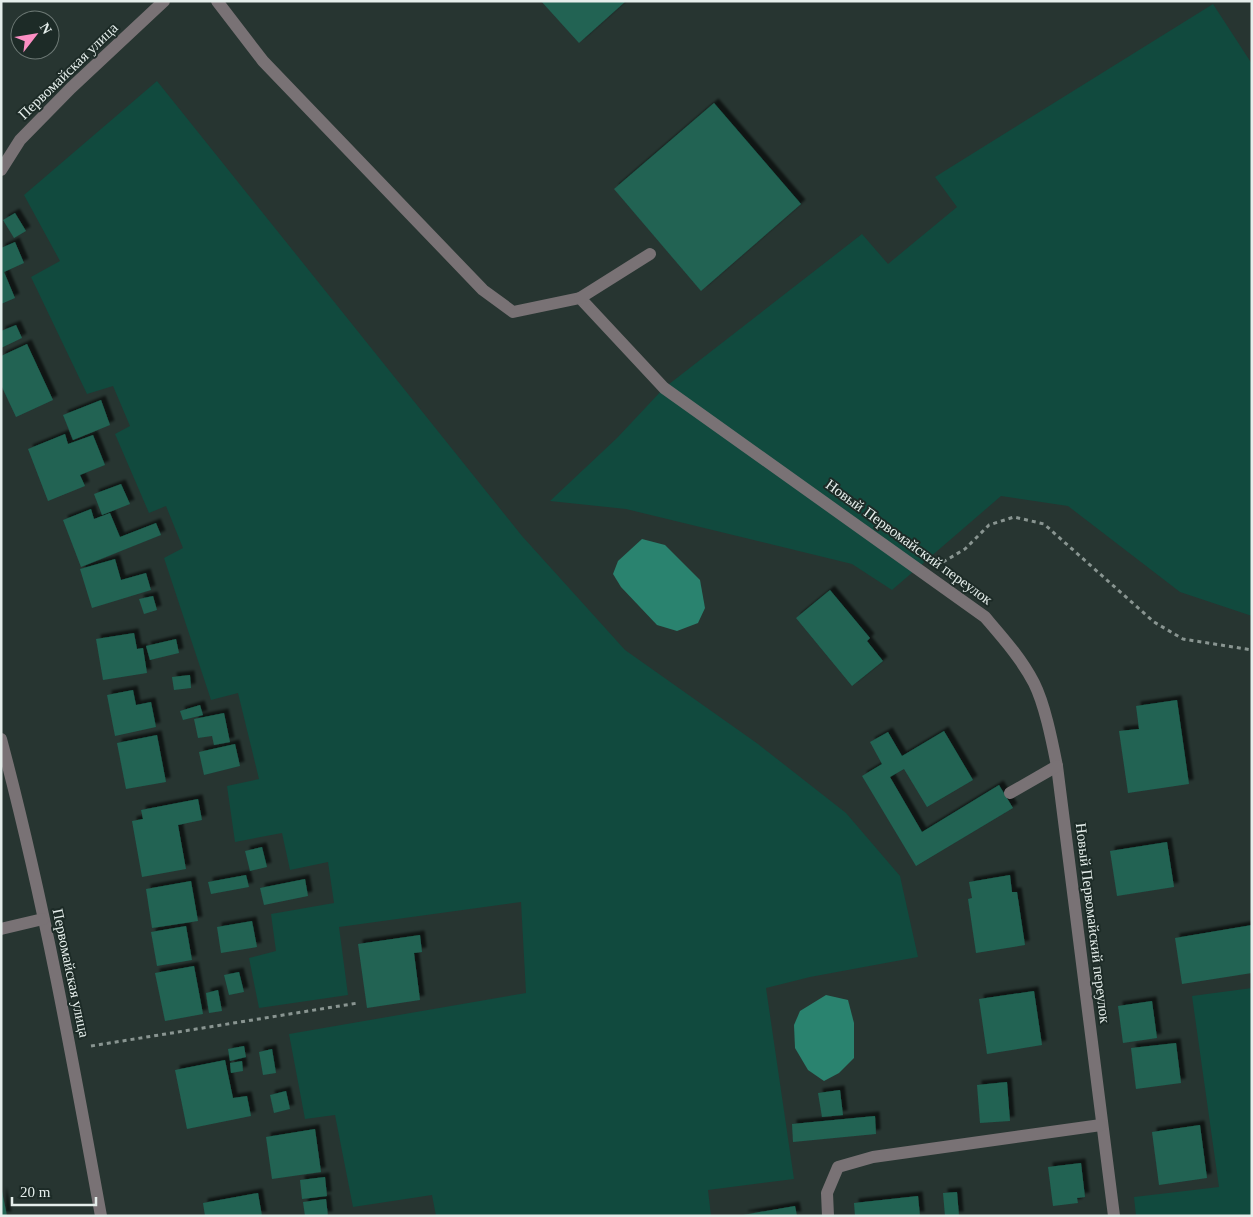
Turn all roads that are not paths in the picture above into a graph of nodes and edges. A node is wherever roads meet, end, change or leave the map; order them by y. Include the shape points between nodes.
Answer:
1 (164, 1) edge
2 (217, 1) edge
3 (1, 170) edge
4 (650, 254) dead end
5 (580, 298) junction
6 (1, 738) edge
7 (1057, 766) junction
8 (1010, 792) dead end
9 (43, 919) junction
10 (1, 928) edge
11 (1101, 1125) junction
12 (101, 1216) edge
13 (828, 1216) edge
14 (1114, 1216) edge

1 - 3 street, Первомайская улица via 20,140
2 - 5 street via 263,61 483,290 513,312
4 - 5 street
5 - 7 street, Новый Первомайский переулок via 664,388 985,617 1015,651 1035,685
6 - 9 street, Первомайская улица
7 - 8 street
7 - 11 street, Новый Первомайский переулок
9 - 10 street
9 - 12 street, Первомайская улица
11 - 13 street via 873,1157 838,1167 827,1193
11 - 14 street, Новый Первомайский переулок

